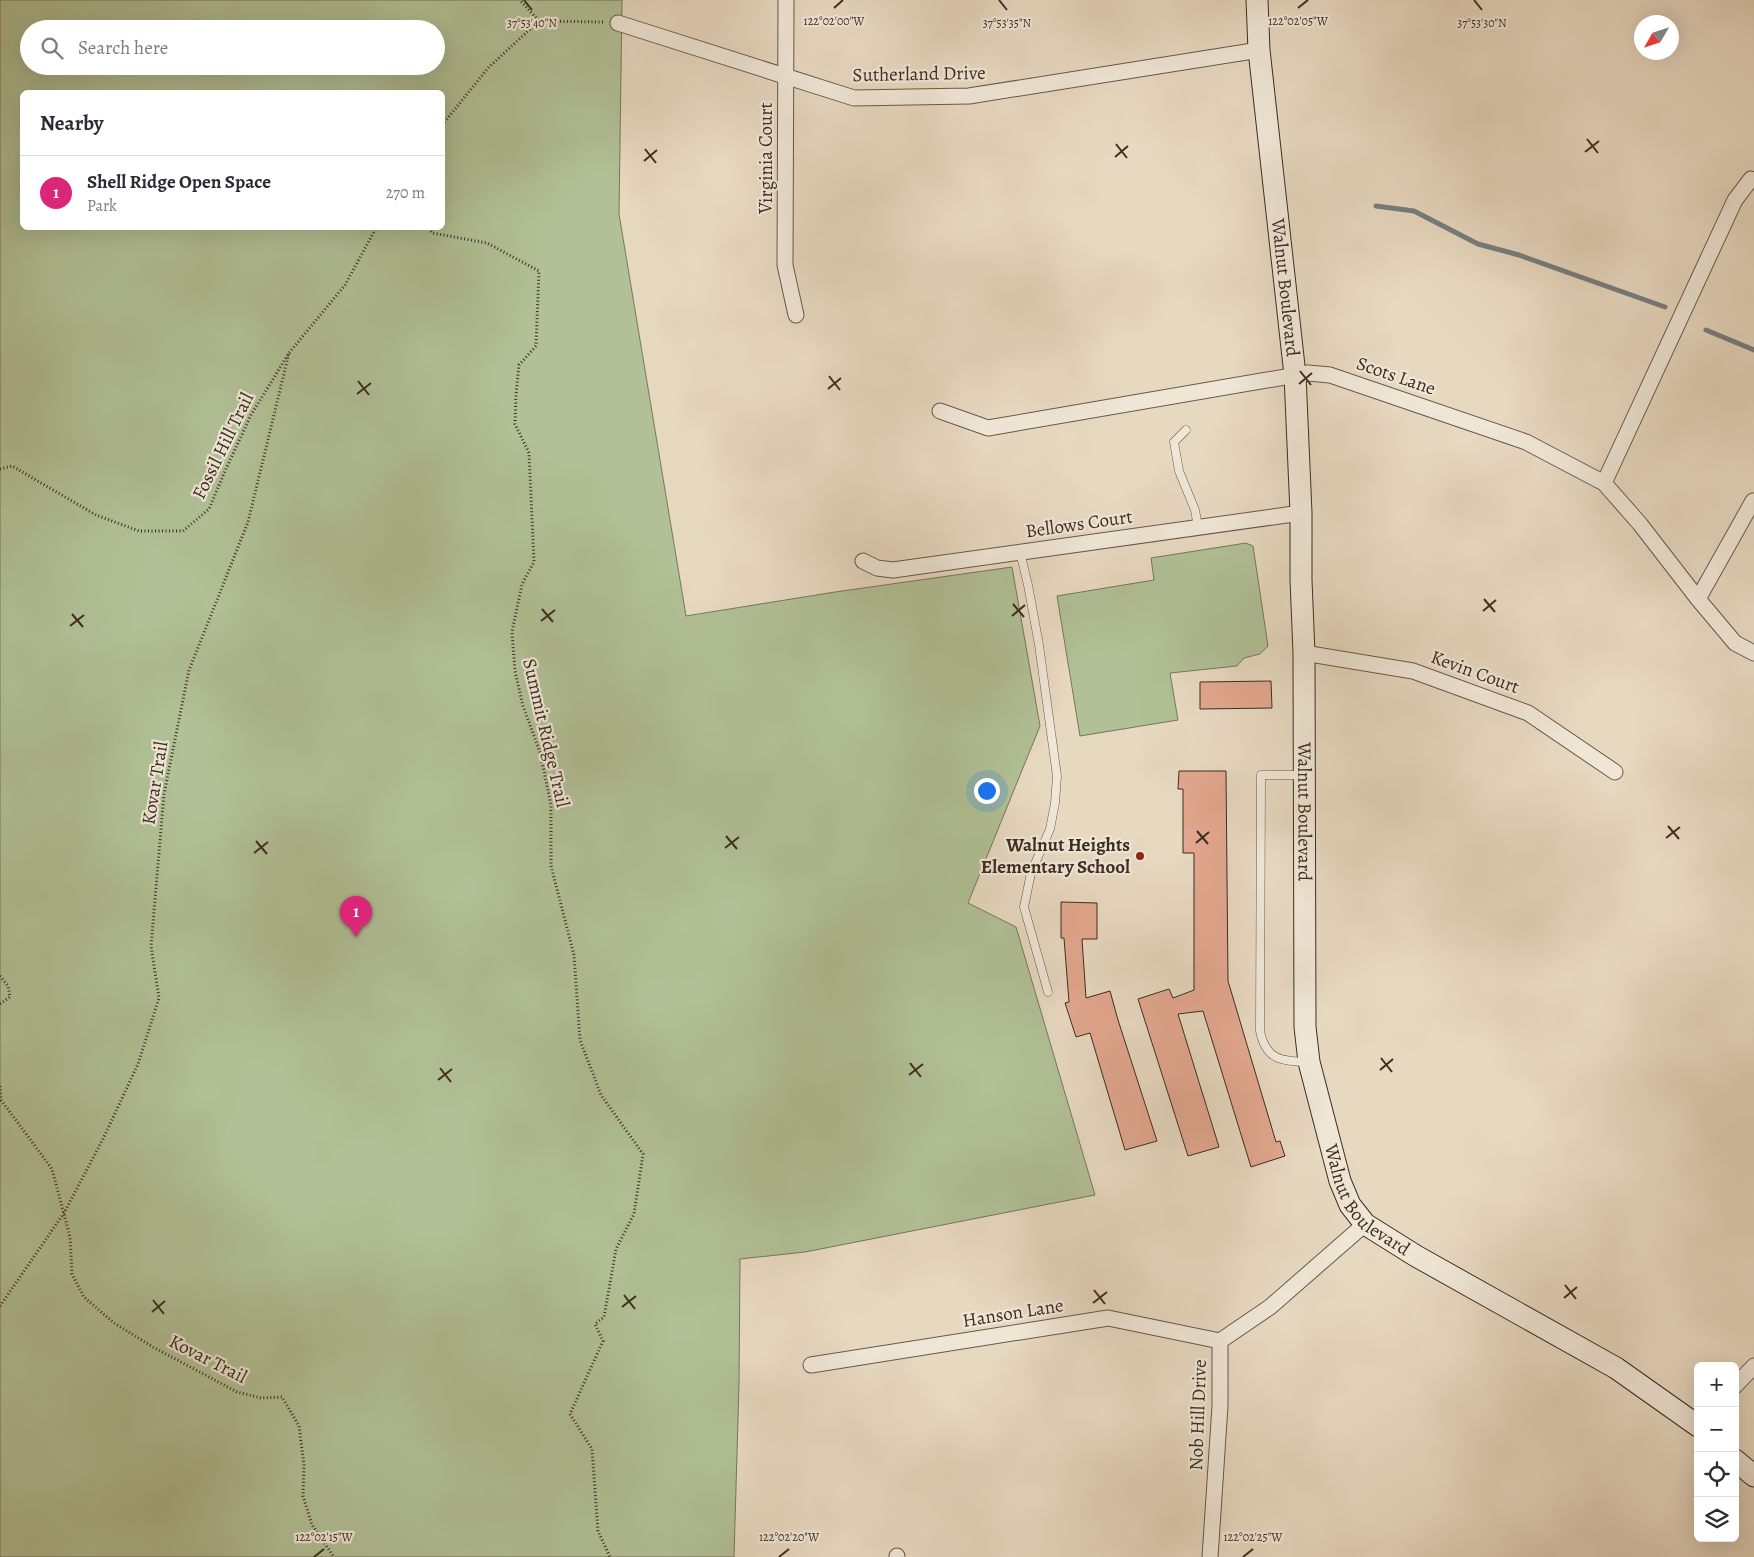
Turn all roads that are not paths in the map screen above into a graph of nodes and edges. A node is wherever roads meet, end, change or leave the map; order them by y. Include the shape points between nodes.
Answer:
1 (786, 0) edge
2 (1257, 0) edge
3 (618, 23) road end
4 (1259, 50) junction
5 (786, 77) junction
6 (1754, 180) edge
7 (796, 315) dead end
8 (1295, 375) junction
9 (940, 411) dead end
10 (1186, 430) dead end
11 (1604, 483) junction
12 (1753, 501) edge
13 (1301, 513) junction
14 (1198, 527) junction
15 (1020, 552) junction
16 (863, 561) dead end
17 (1698, 599) junction
18 (1754, 653) edge
19 (1304, 654) junction
20 (1615, 772) dead end
21 (1304, 775) junction
22 (1048, 992) dead end
23 (1309, 1062) junction
24 (1365, 1224) junction
25 (1220, 1341) junction
26 (811, 1365) dead end
27 (1754, 1366) edge
28 (1739, 1382) edge
29 (1694, 1423) edge
30 (1739, 1463) edge
31 (1754, 1476) edge
32 (1210, 1557) edge

1 - 5 street, Virginia Court
2 - 4 street, Walnut Boulevard
3 - 5 street, Sutherland Drive
4 - 5 street, Sutherland Drive via 969,96 854,98
4 - 8 street, Walnut Boulevard
5 - 7 street, Virginia Court via 785,265
6 - 11 street via 1751,179 1735,200
8 - 9 street, Scots Lane via 988,428
8 - 11 street, Scots Lane via 1330,375 1526,442
8 - 13 street, Walnut Boulevard
10 - 14 lane via 1174,442 1179,471 1195,510
11 - 17 street, Scots Lane
12 - 17 street
13 - 14 street, Bellows Court
13 - 19 street, Walnut Boulevard
14 - 15 street, Bellows Court
15 - 16 street, Bellows Court via 893,570
15 - 22 lane via 1037,637 1057,776 1050,829 1031,872 1024,907
17 - 18 street, Scots Lane via 1735,643
19 - 20 street, Kevin Court via 1413,671 1528,713
19 - 21 street, Walnut Boulevard
21 - 23 street, Walnut Boulevard via 1305,1026
21 - 23 lane via 1261,775 1260,1032 1263,1045 1273,1056 1286,1062
23 - 24 street, Walnut Boulevard via 1340,1181 1350,1205
24 - 25 street, Nob Hill Drive via 1270,1306
24 - 29 street, Walnut Boulevard via 1616,1368
25 - 26 street, Hanson Lane via 1108,1318
25 - 32 street, Nob Hill Drive via 1220,1406
27 - 28 street
30 - 31 street

